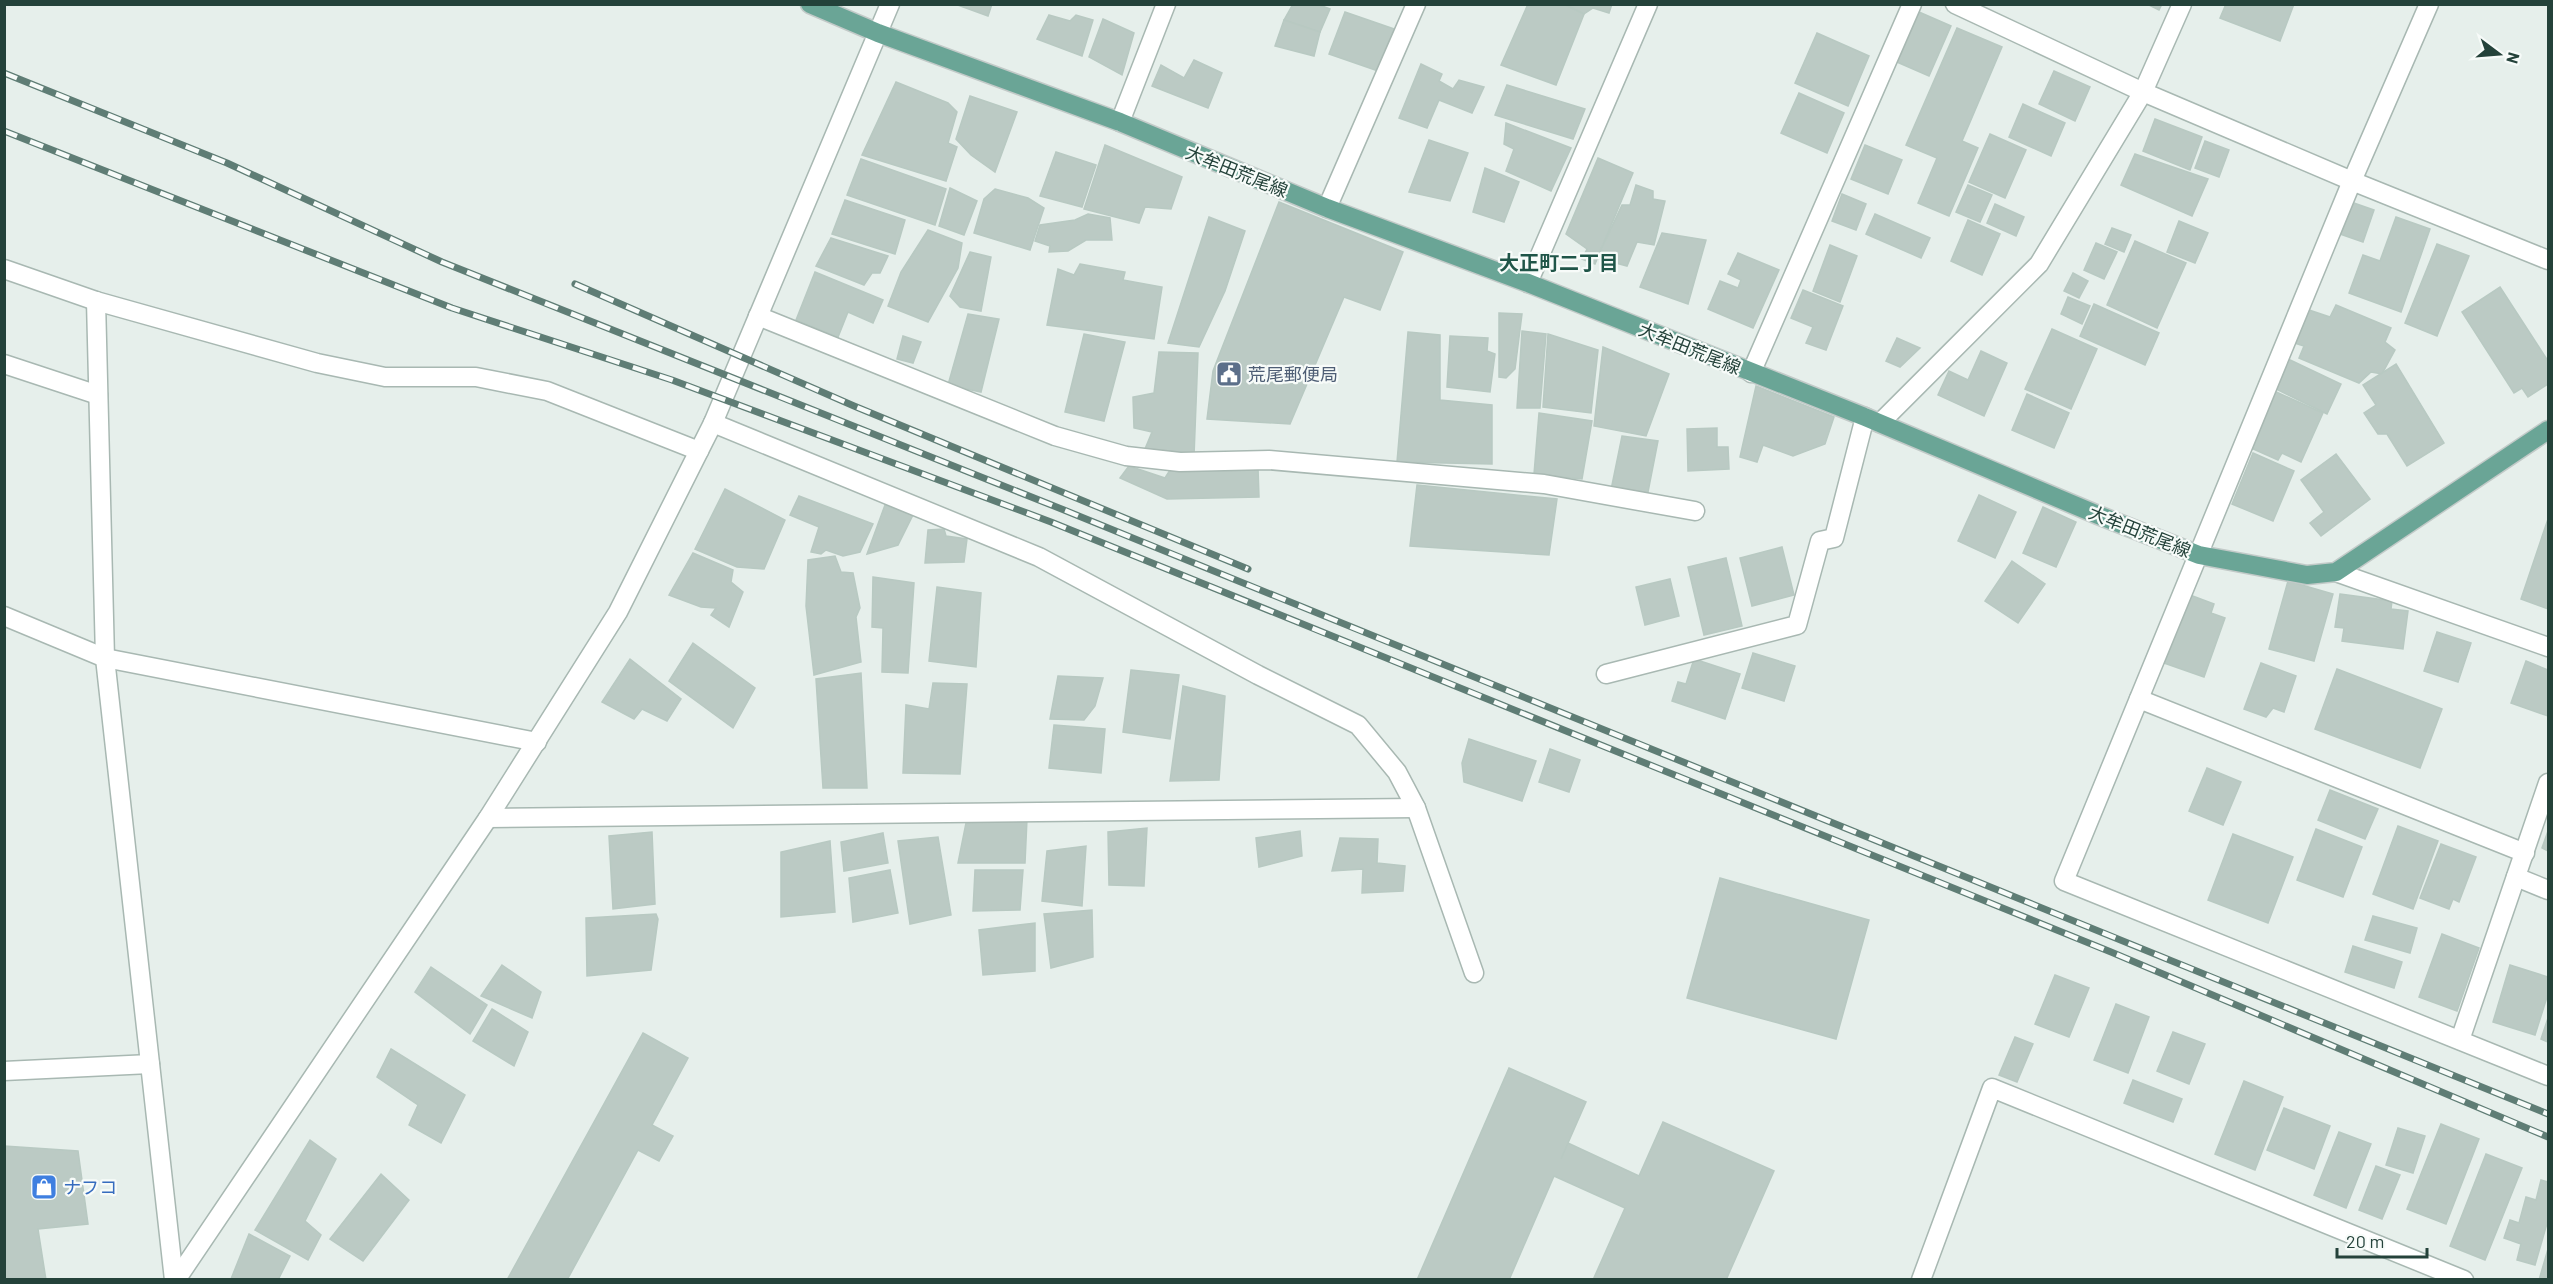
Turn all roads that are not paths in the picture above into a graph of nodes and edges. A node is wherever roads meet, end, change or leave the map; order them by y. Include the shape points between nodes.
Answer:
1 (810, 4) edge
2 (890, 4) edge
3 (1166, 4) edge
4 (1416, 4) edge
5 (1648, 4) edge
6 (1912, 4) edge
7 (1955, 4) edge
8 (2182, 4) edge
9 (2430, 4) edge
10 (878, 33) junction
11 (2143, 92) junction
12 (1120, 122) junction
13 (2352, 181) junction
14 (1327, 208) junction
15 (2548, 260) edge
16 (4, 269) edge
17 (1528, 283) junction
18 (96, 301) junction
19 (758, 316) junction
20 (4, 364) edge
21 (1751, 373) junction
22 (98, 395) junction
23 (1872, 420) junction
24 (713, 423) junction
25 (2548, 430) edge
26 (699, 451) junction
27 (1695, 512) dead end
28 (2199, 555) junction
29 (2336, 572) junction
30 (4, 616) edge
31 (2548, 647) edge
32 (105, 658) junction
33 (1606, 674) dead end
34 (2139, 699) junction
35 (537, 742) junction
36 (2548, 783) edge
37 (1416, 808) junction
38 (488, 818) junction
39 (2525, 853) junction
40 (2516, 877) junction
41 (2548, 890) edge
42 (1474, 973) dead end
43 (2460, 1040) junction
44 (150, 1064) junction
45 (4, 1071) edge
46 (2548, 1076) edge
47 (175, 1280) edge
48 (1921, 1280) edge
49 (2464, 1280) edge

1 - 10 main road, 大牟田荒尾線
2 - 10 street
3 - 12 street
4 - 14 street
5 - 17 street
6 - 21 street
7 - 11 street
8 - 11 street
9 - 13 street
10 - 12 main road, 大牟田荒尾線
10 - 19 street
11 - 13 street
11 - 23 street via 2039,264
12 - 14 main road, 大牟田荒尾線
13 - 15 street
13 - 28 street
14 - 17 main road, 大牟田荒尾線
16 - 18 street
17 - 21 main road, 大牟田荒尾線
18 - 22 street
18 - 26 street via 317,363 386,377 476,377 547,391
19 - 24 street
19 - 27 street via 1055,436 1126,456 1180,462 1269,460 1544,484
20 - 22 street
21 - 23 main road, 大牟田荒尾線
22 - 32 street
23 - 28 main road, 大牟田荒尾線
23 - 33 street via 1834,538 1820,541 1797,625
24 - 26 street
24 - 37 street via 1039,557 1358,725 1397,772
25 - 29 main road, 大牟田荒尾線
26 - 35 street via 618,612
28 - 29 main road, 大牟田荒尾線 via 2307,575
28 - 34 street
29 - 31 street
30 - 32 street
32 - 35 street
32 - 44 street
34 - 39 street
34 - 43 street via 2064,881
35 - 38 street
36 - 39 street
37 - 38 street
37 - 42 street
38 - 47 street
39 - 40 street
40 - 41 street
40 - 43 street
43 - 46 street
44 - 45 street
44 - 47 street
48 - 49 street via 1992,1088

